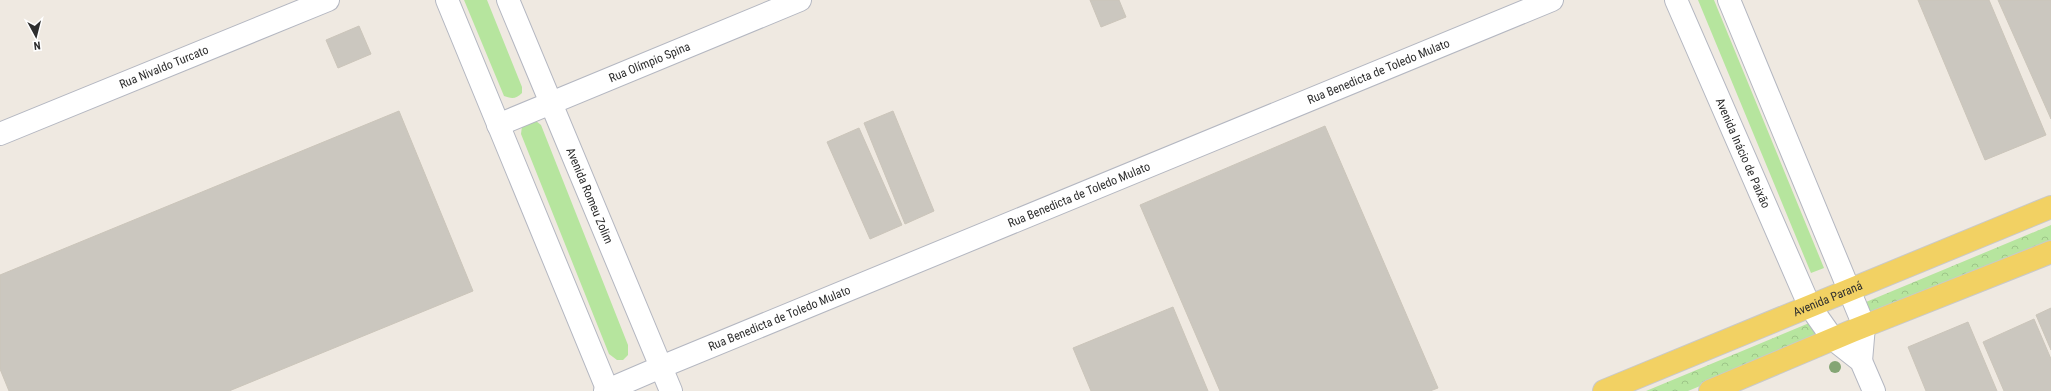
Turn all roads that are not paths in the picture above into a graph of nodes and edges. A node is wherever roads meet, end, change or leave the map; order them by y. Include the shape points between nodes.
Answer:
1 (328, 0) edge
2 (446, 0) edge
3 (508, 0) edge
4 (800, 0) edge
5 (1552, 0) edge
6 (1676, 0) edge
7 (1729, 0) edge
8 (551, 103) junction
9 (498, 124) junction
10 (0, 134) edge
11 (2051, 207) edge
12 (2051, 252) edge
13 (1850, 288) junction
14 (1809, 305) junction
15 (1864, 326) junction
16 (1833, 339) junction
17 (1861, 361) junction
18 (660, 367) junction
19 (607, 391) edge
20 (671, 391) edge
21 (1604, 391) edge
22 (1710, 391) edge
23 (1874, 391) edge

1 - 10 street, Rua Nivaldo Turcato
2 - 9 street
3 - 8 street, Avenida Romeu Zolim
4 - 8 street, Rua Olímpio Spina
5 - 18 street, Rua Benedicta de Toledo Mulato
6 - 14 street, Avenida Inácio de Paixão
7 - 13 street
8 - 9 street, Rua Olímpio Spina
8 - 18 street, Avenida Romeu Zolim
9 - 19 street
11 - 13 main road, Avenida Paraná
12 - 15 main road
13 - 14 main road, Avenida Paraná
13 - 15 street
14 - 16 street, Avenida Inácio de Paixão
14 - 21 main road, Avenida Paraná
15 - 16 main road
15 - 17 street
16 - 17 street, Avenida Inácio de Paixão
16 - 22 main road
17 - 23 street
18 - 19 street, Rua Benedicta de Toledo Mulato
18 - 20 street, Avenida Romeu Zolim

